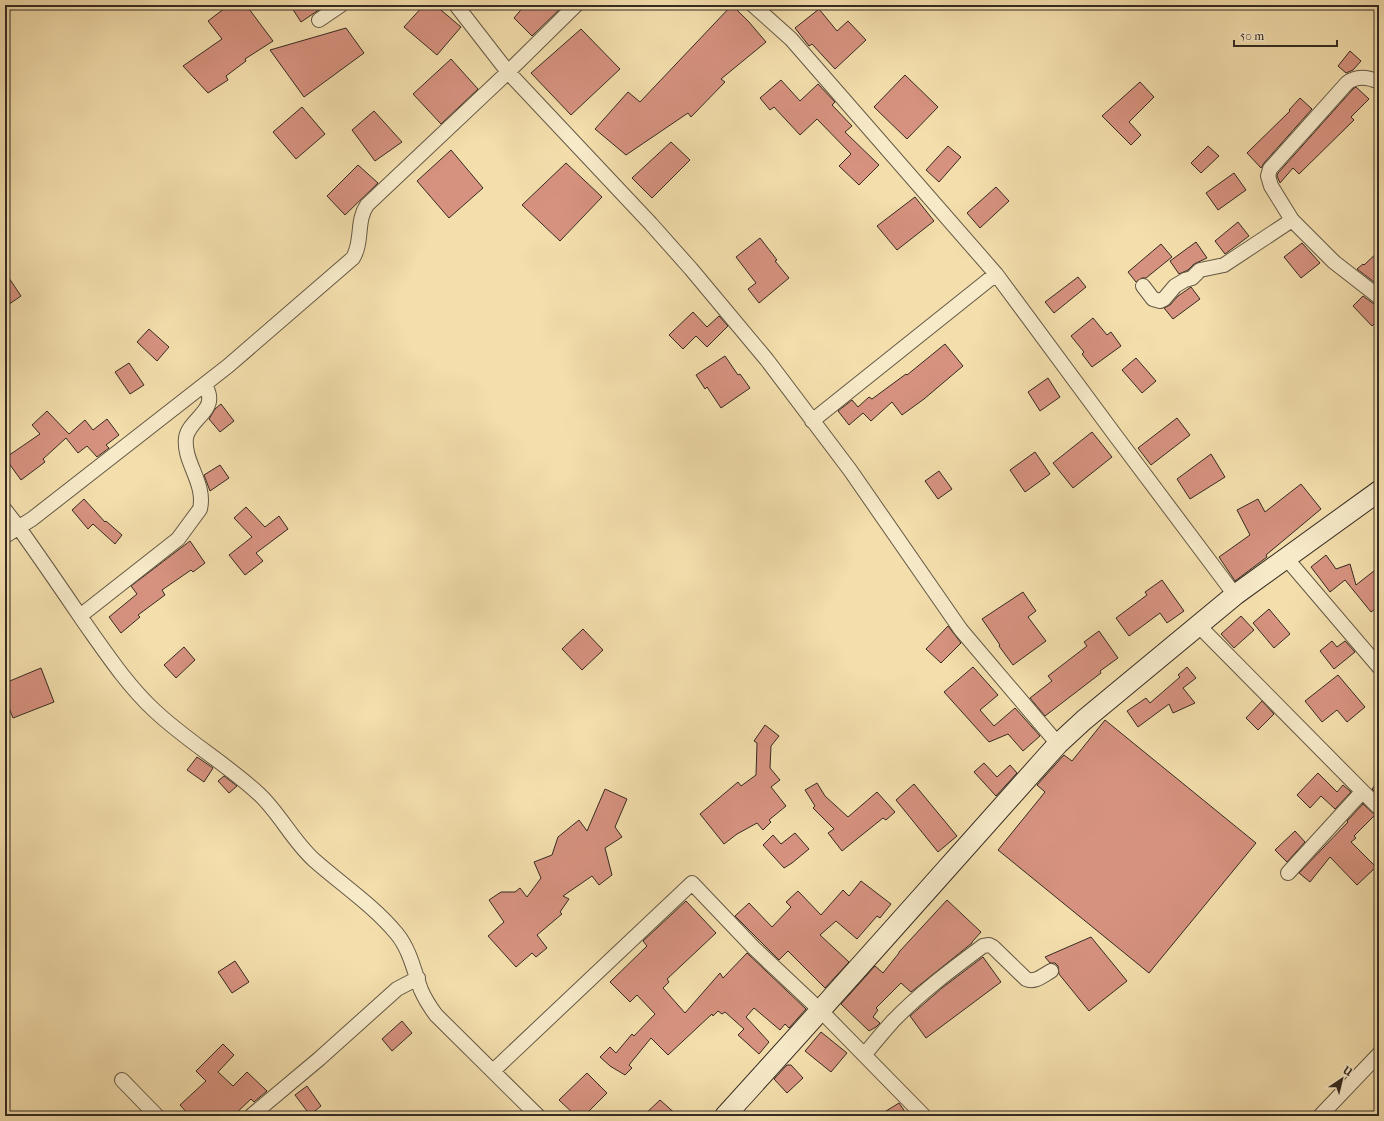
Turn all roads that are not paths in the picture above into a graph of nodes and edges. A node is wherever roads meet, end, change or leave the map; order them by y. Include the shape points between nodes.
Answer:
1 (341, 5) edge
2 (456, 5) edge
3 (576, 5) edge
4 (753, 5) edge
5 (319, 20) dead end
6 (508, 72) junction
7 (1379, 82) edge
8 (1292, 220) junction
9 (996, 274) junction
10 (1144, 286) dead end
11 (1379, 296) edge
12 (205, 384) junction
13 (812, 420) junction
14 (1376, 499) edge
15 (5, 510) edge
16 (19, 528) junction
17 (5, 536) edge
18 (1286, 558) junction
19 (1235, 594) junction
20 (80, 616) junction
21 (1198, 625) junction
22 (1379, 667) edge
23 (1058, 744) junction
24 (1362, 792) junction
25 (1379, 808) edge
26 (1288, 873) dead end
27 (1051, 971) dead end
28 (418, 978) junction
29 (821, 1011) junction
30 (865, 1054) junction
31 (1379, 1054) edge
32 (492, 1071) junction
33 (122, 1080) dead end
34 (157, 1116) edge
35 (251, 1116) edge
36 (538, 1116) edge
37 (725, 1116) edge
38 (924, 1116) edge
39 (1320, 1116) edge

1 - 5 street
2 - 6 street
3 - 6 street
4 - 9 street via 791,39
6 - 12 street via 367,205 361,218 359,246 353,258
6 - 13 street via 691,269 767,360
7 - 8 street via 1362,77 1347,83 1270,169 1268,176 1271,186
8 - 10 street via 1224,265 1200,270 1192,278 1175,286 1160,301 1153,299
8 - 11 street via 1334,262
9 - 13 street
9 - 19 street
12 - 16 street
12 - 20 street via 209,401 186,436 186,448 201,490 200,509 178,538
13 - 23 street via 850,470 961,630
14 - 18 main road
15 - 16 street
16 - 17 street
16 - 20 street
18 - 19 main road
18 - 22 street
19 - 21 main road
20 - 28 street via 131,686 155,711 260,795 312,858 385,920 406,949
21 - 23 main road
21 - 24 street
23 - 29 main road
24 - 25 street
24 - 26 street
27 - 30 street via 1034,981 1026,979 993,947 984,946 938,980 893,1021
28 - 32 street via 427,1002 436,1015
28 - 35 street via 397,989
29 - 30 street
29 - 32 street via 754,948 692,883
29 - 37 main road
30 - 38 street
31 - 39 street
32 - 36 street
33 - 34 street

